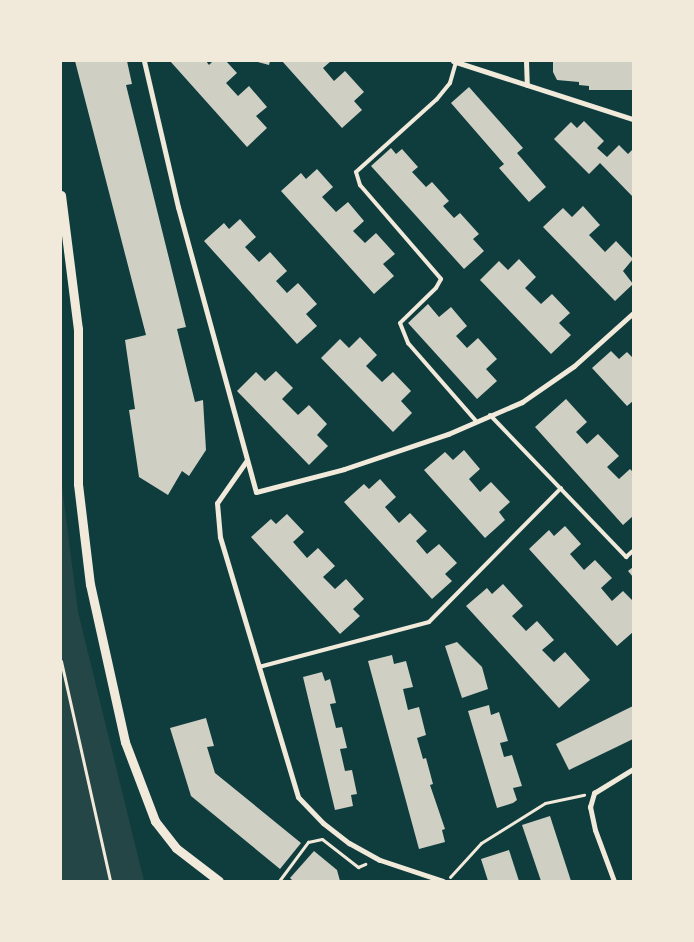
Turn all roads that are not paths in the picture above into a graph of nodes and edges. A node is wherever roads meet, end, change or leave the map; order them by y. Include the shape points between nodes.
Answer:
1 (144, 61) edge
2 (526, 61) edge
3 (455, 62) edge
4 (527, 85) junction
5 (633, 119) edge
6 (61, 195) edge
7 (633, 313) edge
8 (490, 415) junction
9 (476, 421) junction
10 (247, 460) junction
11 (561, 488) junction
12 (633, 551) edge
13 (259, 667) junction
14 (633, 769) edge
15 (219, 881) edge
16 (445, 881) edge
17 (614, 881) edge

1 - 10 street via 178,207
2 - 4 street
3 - 4 street
3 - 9 lane via 450,83 437,99 356,172 360,185 441,278 436,288 400,323 408,343
4 - 5 street
6 - 15 street via 78,329 78,484 90,584 124,742 155,821 176,848
7 - 8 street via 574,366 522,402
8 - 9 street
8 - 11 lane
9 - 10 street via 344,469 256,492
10 - 13 street via 217,503 220,537
11 - 12 lane via 626,556
11 - 13 lane via 429,622
13 - 16 street via 298,797 322,823 349,843 380,860
14 - 17 street via 594,793 590,807

